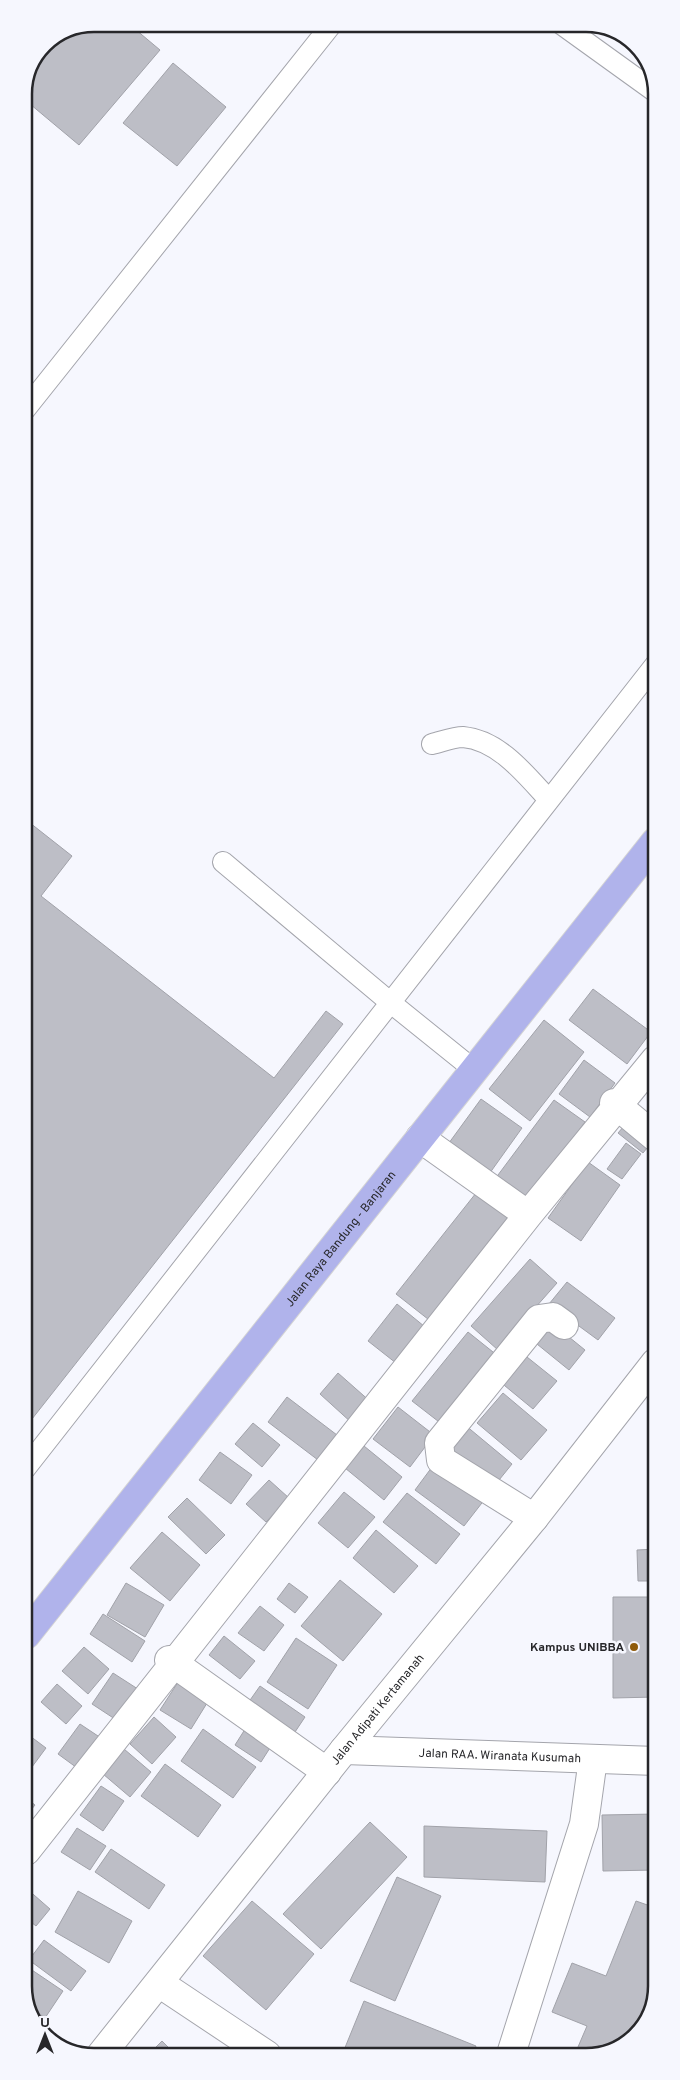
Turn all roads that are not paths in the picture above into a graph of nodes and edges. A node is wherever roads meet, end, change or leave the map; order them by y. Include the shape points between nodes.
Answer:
1 (325, 32) edge
2 (573, 33) edge
3 (647, 86) edge
4 (32, 401) edge
5 (648, 674) edge
6 (432, 744) dead end
7 (550, 800) junction
8 (648, 851) edge
9 (223, 862) dead end
10 (391, 1003) junction
11 (473, 1069) junction
12 (648, 1069) edge
13 (619, 1106) junction
14 (648, 1132) edge
15 (420, 1138) junction
16 (528, 1215) junction
17 (564, 1325) dead end
18 (648, 1373) edge
19 (32, 1461) edge
20 (534, 1518) junction
21 (32, 1627) edge
22 (174, 1664) junction
23 (344, 1750) junction
24 (593, 1759) junction
25 (648, 1761) edge
26 (327, 1772) junction
27 (32, 1843) edge
28 (159, 1983) junction
29 (107, 2047) edge
30 (256, 2047) edge
31 (513, 2048) edge

1 - 4 lane
2 - 3 lane
5 - 7 lane
6 - 7 lane via 461,737 481,742 514,763
7 - 10 lane
8 - 11 main road, Jalan Raya Bandung - Banjaran
9 - 10 lane
10 - 11 lane
10 - 19 lane
11 - 15 main road, Jalan Raya Bandung - Banjaran
12 - 13 street
13 - 14 street via 614,1103
13 - 16 street
15 - 16 street
15 - 21 main road, Jalan Raya Bandung - Banjaran
16 - 22 street
17 - 20 street via 553,1317 539,1319 439,1443 441,1460
18 - 20 street, Jalan Adipati Kertamanah
20 - 23 street, Jalan Adipati Kertamanah
22 - 26 street via 169,1660
22 - 27 street
23 - 24 street, Jalan RAA. Wiranata Kusumah
23 - 26 street, Jalan Adipati Kertamanah
24 - 25 street, Jalan RAA. Wiranata Kusumah
24 - 31 street via 584,1824
26 - 28 street, Jalan Adipati Kertamanah
28 - 29 street, Jalan Adipati Kertamanah
28 - 30 street

